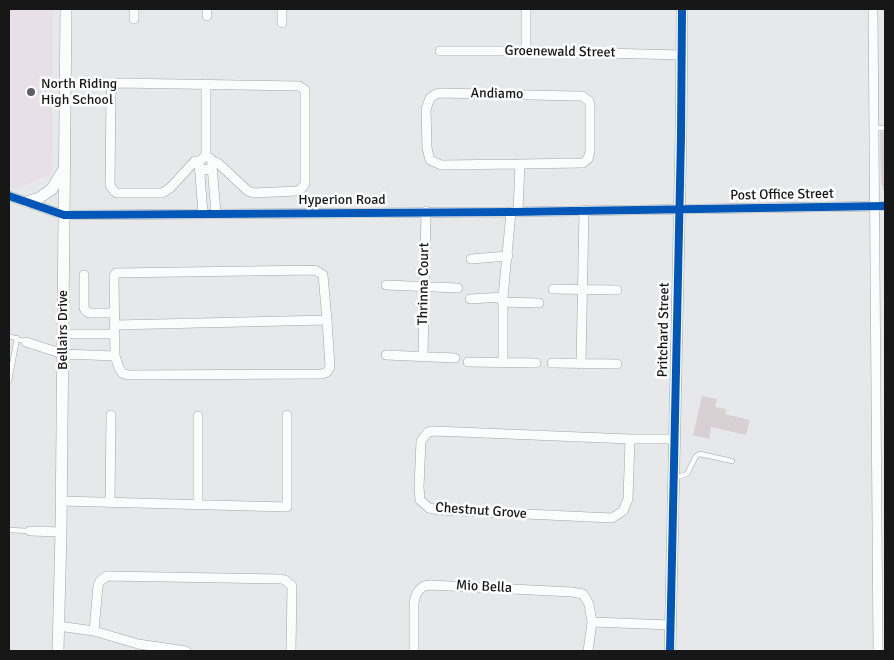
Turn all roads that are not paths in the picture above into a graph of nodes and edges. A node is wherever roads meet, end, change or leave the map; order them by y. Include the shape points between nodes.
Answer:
1 (66, 9) edge
2 (134, 9) edge
3 (282, 9) edge
4 (526, 9) edge
5 (682, 9) edge
6 (872, 9) edge
7 (134, 19) dead end
8 (282, 23) dead end
9 (526, 51) junction
10 (440, 52) dead end
11 (681, 55) junction
12 (206, 84) junction
13 (874, 128) junction
14 (885, 128) edge
15 (206, 162) junction
16 (520, 164) junction
17 (64, 166) junction
18 (9, 196) edge
19 (27, 202) junction
20 (875, 206) junction
21 (885, 206) edge
22 (678, 209) junction
23 (584, 210) junction
24 (426, 211) junction
25 (515, 211) junction
26 (216, 213) junction
27 (203, 214) junction
28 (64, 215) junction
29 (508, 256) junction
30 (471, 259) dead end
31 (84, 274) dead end
32 (386, 285) dead end
33 (425, 286) junction
34 (458, 288) dead end
35 (553, 288) dead end
36 (582, 290) junction
37 (617, 290) dead end
38 (470, 299) dead end
39 (502, 300) junction
40 (539, 303) dead end
41 (115, 313) junction
42 (327, 320) junction
43 (115, 329) junction
44 (64, 334) junction
45 (9, 336) edge
46 (22, 340) junction
47 (63, 354) junction
48 (386, 355) dead end
49 (115, 356) junction
50 (423, 356) junction
51 (455, 358) dead end
52 (468, 362) dead end
53 (503, 362) junction
54 (536, 363) dead end
55 (552, 363) dead end
56 (581, 364) junction
57 (617, 364) dead end
58 (9, 381) edge
59 (111, 416) dead end
60 (198, 416) dead end
61 (287, 416) dead end
62 (630, 439) junction
63 (675, 439) junction
64 (732, 461) dead end
65 (674, 479) junction
66 (61, 501) junction
67 (110, 503) junction
68 (198, 505) junction
69 (9, 530) edge
70 (30, 531) joint
71 (61, 532) junction
72 (592, 622) junction
73 (671, 625) junction
74 (58, 626) junction
75 (94, 631) junction
76 (58, 651) edge
77 (186, 651) edge
78 (291, 651) edge
79 (414, 651) edge
80 (588, 651) edge
81 (670, 651) edge
82 (878, 651) edge

1 - 17 street, Bellairs Drive
2 - 7 street
3 - 8 street
4 - 9 street
5 - 11 street, Pritchard Street
6 - 13 street
9 - 10 street, Groenewald Street
9 - 11 street, Groenewald Street
11 - 22 street, Pritchard Street
12 - 15 street
12 - 15 street via 118,83 112,88 110,185 117,193 162,193 195,162
12 - 15 street via 302,87 306,93 305,184 301,189 289,191 248,191 218,164
13 - 14 lane
13 - 20 street
15 - 26 street
15 - 27 street
16 - 16 street, Andiamo via 586,162 590,151 589,101 582,96 499,94 441,93 430,98 426,110 426,148 430,160 440,165
16 - 25 street
17 - 19 street via 52,189
17 - 28 street, Bellairs Drive
18 - 19 street, Hyperion Road
19 - 28 street, Hyperion Road
20 - 21 street, Post Office Street
20 - 22 street, Post Office Street
20 - 82 street
22 - 23 street, Hyperion Road
22 - 63 street, Pritchard Street
23 - 25 street, Hyperion Road
23 - 36 street
24 - 25 street, Hyperion Road
24 - 26 street, Hyperion Road
24 - 33 street, Thrinna Court
25 - 29 street
26 - 27 street, Hyperion Road
27 - 28 street, Hyperion Road
28 - 44 street, Bellairs Drive
29 - 30 street
29 - 39 street
31 - 41 street via 86,311
32 - 33 street
33 - 34 street
33 - 50 street, Thrinna Court
35 - 36 street
36 - 37 street
36 - 56 street
38 - 39 street
39 - 40 street
39 - 53 street
41 - 42 street via 116,273 315,270 323,275
41 - 43 street
42 - 43 street
42 - 49 street via 330,367 322,374 128,374 122,373
43 - 44 street
43 - 49 street
44 - 47 street, Bellairs Drive
45 - 46 lane
46 - 47 street
46 - 58 lane
47 - 49 street
47 - 66 street, Bellairs Drive
48 - 50 street
50 - 51 street
52 - 53 street
53 - 54 street
55 - 56 street
56 - 57 street
59 - 67 street
60 - 68 street
61 - 68 street via 287,507
62 - 62 street, Chestnut Grove via 428,432 421,442 420,500 429,508 439,510 612,518 623,511 628,500
62 - 63 street, Chestnut Grove
63 - 65 street, Pritchard Street
64 - 65 lane via 700,454 687,474
65 - 73 street, Pritchard Street
66 - 67 street
66 - 71 street, Bellairs Drive
67 - 68 street
69 - 70 lane
70 - 71 street
71 - 74 street, Bellairs Drive
72 - 73 street
72 - 79 street, Mio Bella via 587,598 578,592 424,586 418,590 414,602
72 - 80 street, Mio Bella
73 - 81 street, Pritchard Street
74 - 75 street
74 - 76 street, Bellairs Drive
75 - 77 street via 138,644
75 - 78 street via 98,586 107,576 280,579 289,583 292,592

